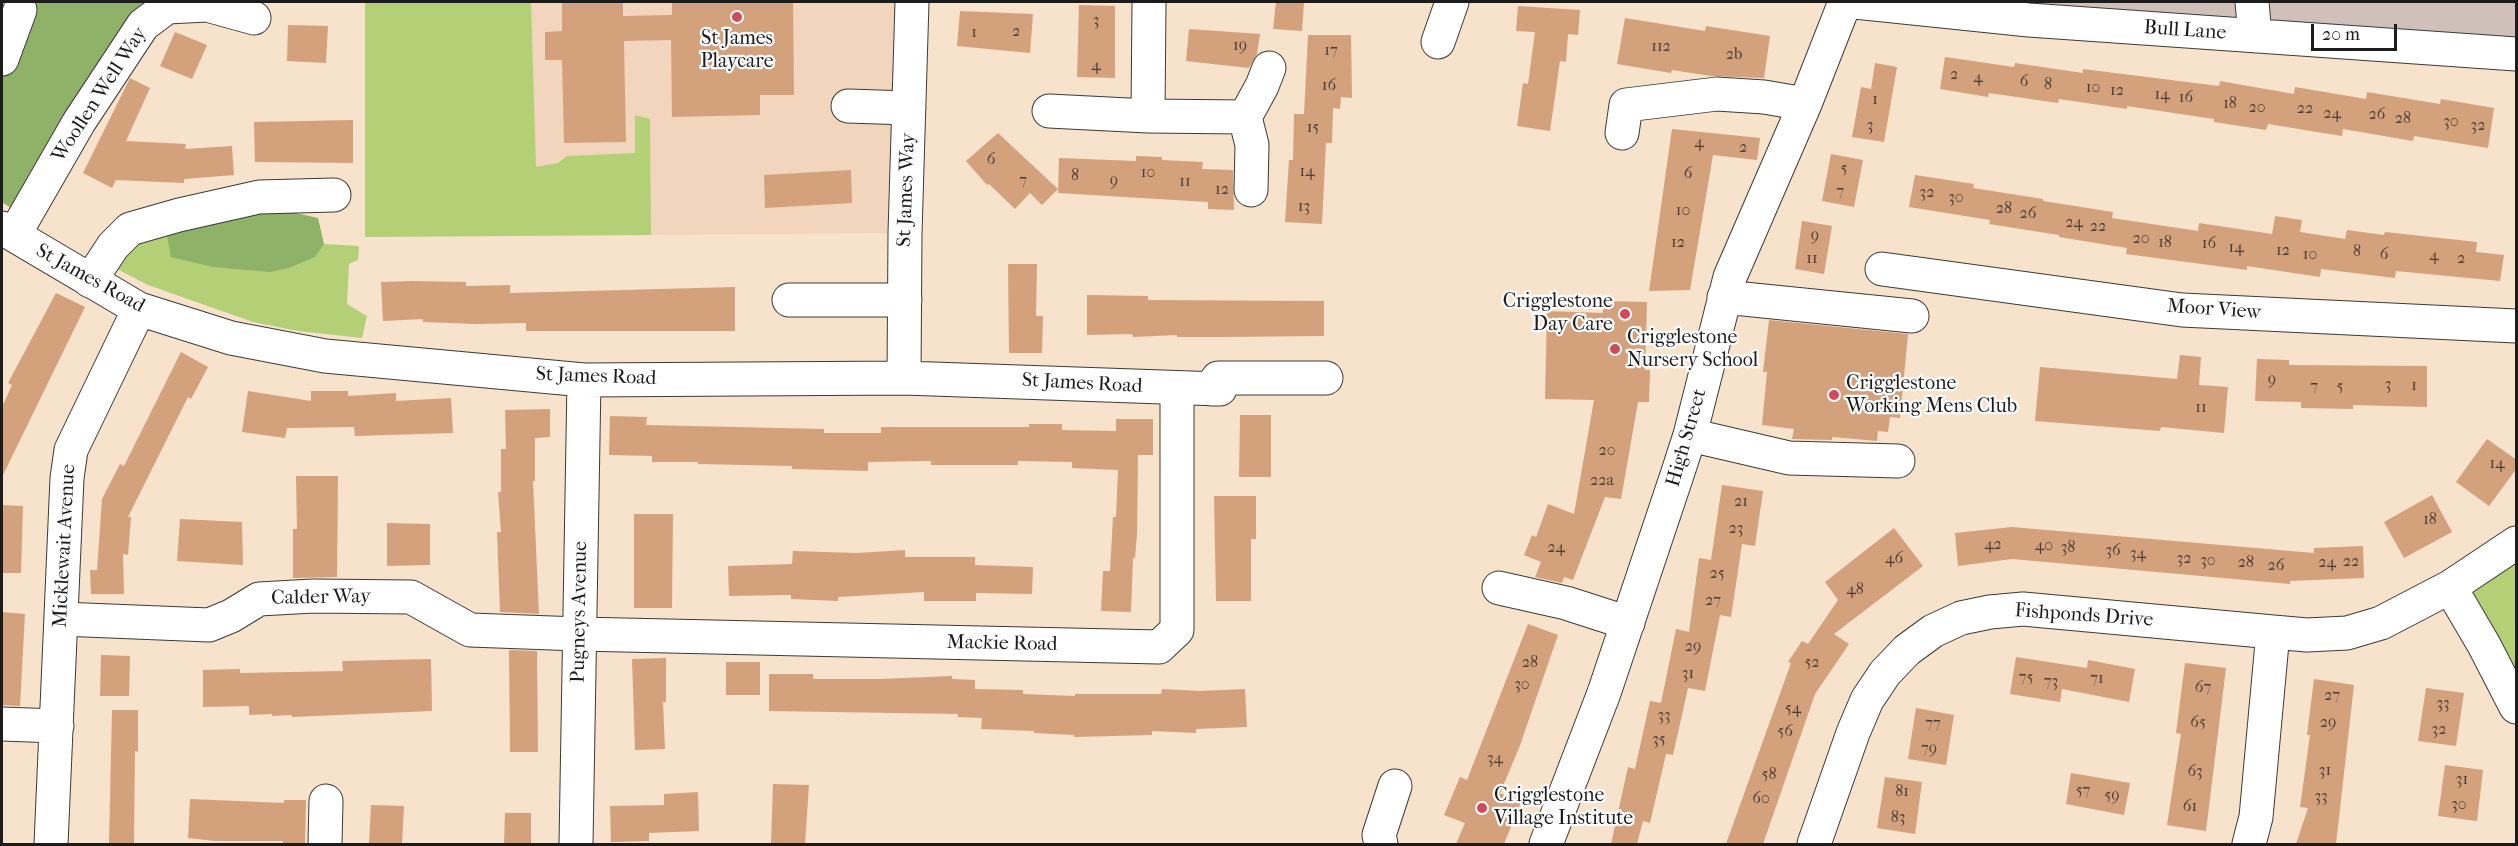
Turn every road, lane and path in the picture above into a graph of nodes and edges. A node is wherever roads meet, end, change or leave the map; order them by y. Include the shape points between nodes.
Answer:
1 (912, 2) edge
2 (1149, 2) edge
3 (1452, 2) edge
4 (1845, 2) edge
5 (1855, 2) edge
6 (2252, 2) edge
7 (20, 10) dead end
8 (2029, 11) edge
9 (254, 18) dead end
10 (2255, 36) junction
11 (1438, 42) dead end
12 (2517, 54) edge
13 (2, 59) edge
14 (1269, 68) dead end
15 (1805, 104) junction
16 (848, 106) dead end
17 (909, 108) junction
18 (1049, 111) dead end
19 (1148, 116) junction
20 (1245, 117) junction
21 (1622, 133) dead end
22 (1251, 190) dead end
23 (334, 195) dead end
24 (8, 232) edge
25 (1882, 269) dead end
26 (90, 280) junction
27 (1724, 297) junction
28 (789, 300) dead end
29 (905, 300) junction
30 (139, 309) junction
31 (1912, 316) dead end
32 (2517, 326) edge
33 (904, 378) junction
34 (1326, 378) dead end
35 (584, 380) junction
36 (1177, 388) junction
37 (1690, 435) junction
38 (1898, 461) dead end
39 (2517, 543) edge
40 (2450, 587) junction
41 (1499, 588) dead end
42 (61, 619) junction
43 (1628, 623) junction
44 (2273, 632) junction
45 (579, 634) junction
46 (2517, 708) edge
47 (2, 724) edge
48 (57, 726) junction
49 (1395, 786) dead end
50 (326, 801) dead end
51 (51, 844) edge
52 (325, 844) edge
53 (576, 844) edge
54 (1381, 844) edge
55 (1546, 844) edge
56 (1814, 844) edge
57 (2249, 844) edge

1 - 17 street, St James Way
2 - 19 street
3 - 11 street
4 - 15 street, High Street
5 - 8 street, Bull Lane
6 - 10 street
7 - 13 street
8 - 10 street, Bull Lane
9 - 24 street, Woollen Well Way via 207,5 167,7 143,25
10 - 12 street, Bull Lane
14 - 20 street
15 - 21 street via 1717,94 1626,105
15 - 27 street, High Street
16 - 17 street
17 - 29 street, St James Way
18 - 19 street
19 - 20 street
20 - 22 street via 1252,145
23 - 26 street via 259,197 130,229
24 - 26 street, St James Road
25 - 32 street, Moor View via 1915,260 2182,310
26 - 30 street, St James Road
27 - 31 street
27 - 37 street, High Street
28 - 29 street
29 - 33 street, St James Way
30 - 35 street, St James Road via 231,338 325,356
30 - 42 street, Micklewait Avenue via 71,450
33 - 35 street, St James Road
33 - 36 street, St James Road
34 - 36 street, St James Road via 1218,378 1215,389
35 - 45 street, Pugneys Avenue
36 - 45 street, Mackie Road via 1178,630 1159,647
37 - 38 street via 1789,458
37 - 43 street, High Street
39 - 40 street, Fishponds Drive
40 - 44 street, Fishponds Drive via 2380,623 2347,633
40 - 46 street
41 - 43 street via 1566,603
42 - 45 street, Calder Way via 209,625 259,599 411,597 470,630
42 - 48 street, Micklewait Avenue
43 - 55 street, High Street
44 - 56 street, Fishponds Drive via 2023,609 1961,618 1933,631 1907,651 1873,691 1853,732
44 - 57 street via 2256,817
45 - 53 street, Pugneys Avenue
47 - 48 street
48 - 51 street, Micklewait Avenue
49 - 54 street via 1378,835
50 - 52 street

